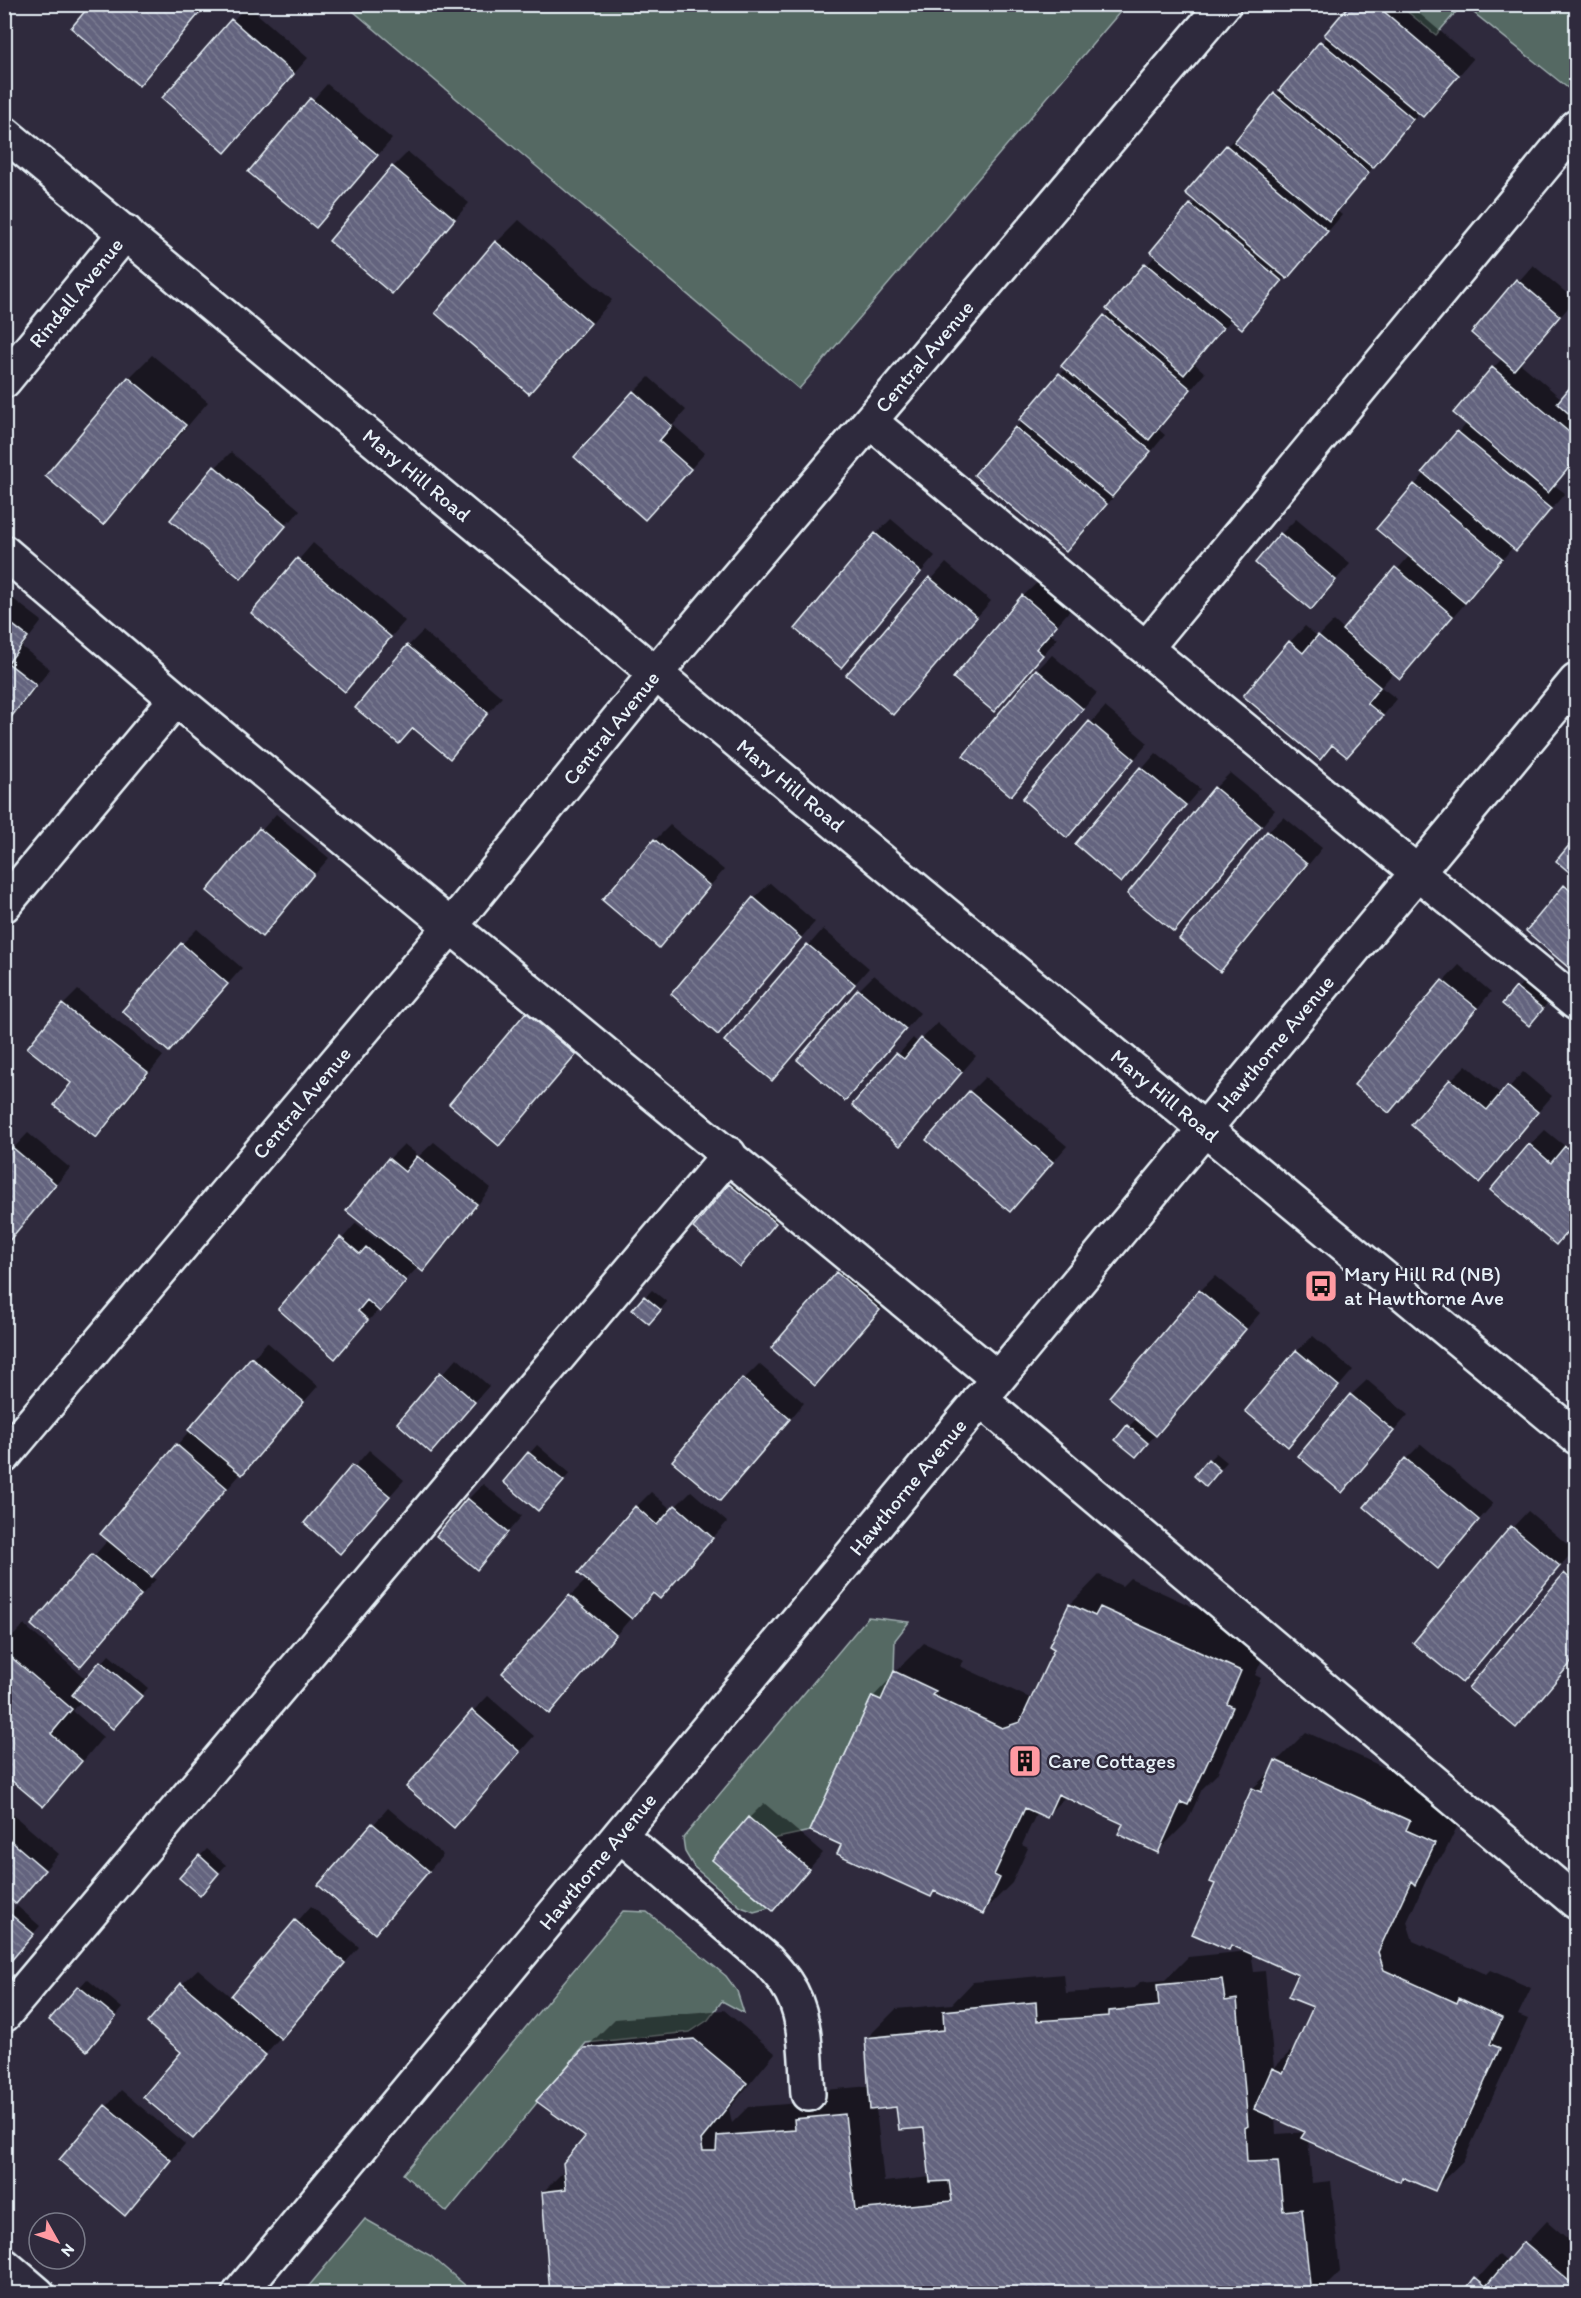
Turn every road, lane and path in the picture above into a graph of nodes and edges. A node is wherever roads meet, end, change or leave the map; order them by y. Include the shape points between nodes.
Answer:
1 (1224, 4) edge
2 (1576, 127) edge
3 (4, 133) edge
4 (126, 232) junction
5 (4, 381) edge
6 (871, 422) junction
7 (4, 552) edge
8 (1146, 648) junction
9 (655, 674) junction
10 (1576, 681) edge
11 (176, 699) junction
12 (1418, 872) junction
13 (4, 905) edge
14 (451, 926) junction
15 (1576, 1003) edge
16 (1206, 1129) junction
17 (729, 1154) junction
18 (988, 1389) junction
19 (1576, 1437) edge
20 (4, 1456) edge
21 (620, 1834) junction
22 (1576, 1902) edge
23 (4, 2015) edge
24 (808, 2094) dead end
25 (4, 2265) edge
26 (39, 2294) edge
27 (239, 2294) edge

1 - 6 street, Central Avenue
2 - 8 street
3 - 4 street, Mary Hill Road
4 - 5 street, Rindall Avenue
4 - 9 street, Mary Hill Road
6 - 8 street
6 - 9 street, Central Avenue
7 - 11 street
8 - 12 street
9 - 14 street, Central Avenue
9 - 16 street, Mary Hill Road
10 - 12 street, Hawthorne Avenue
11 - 13 street
11 - 14 street
12 - 15 street
12 - 16 street, Hawthorne Avenue
14 - 17 street
14 - 20 street, Central Avenue
16 - 18 street, Hawthorne Avenue
16 - 19 street, Mary Hill Road
17 - 18 street
17 - 23 street
18 - 21 street, Hawthorne Avenue
18 - 22 street
21 - 24 street via 768,1961 787,1984 797,2004 802,2028
21 - 27 street, Hawthorne Avenue
25 - 26 street

